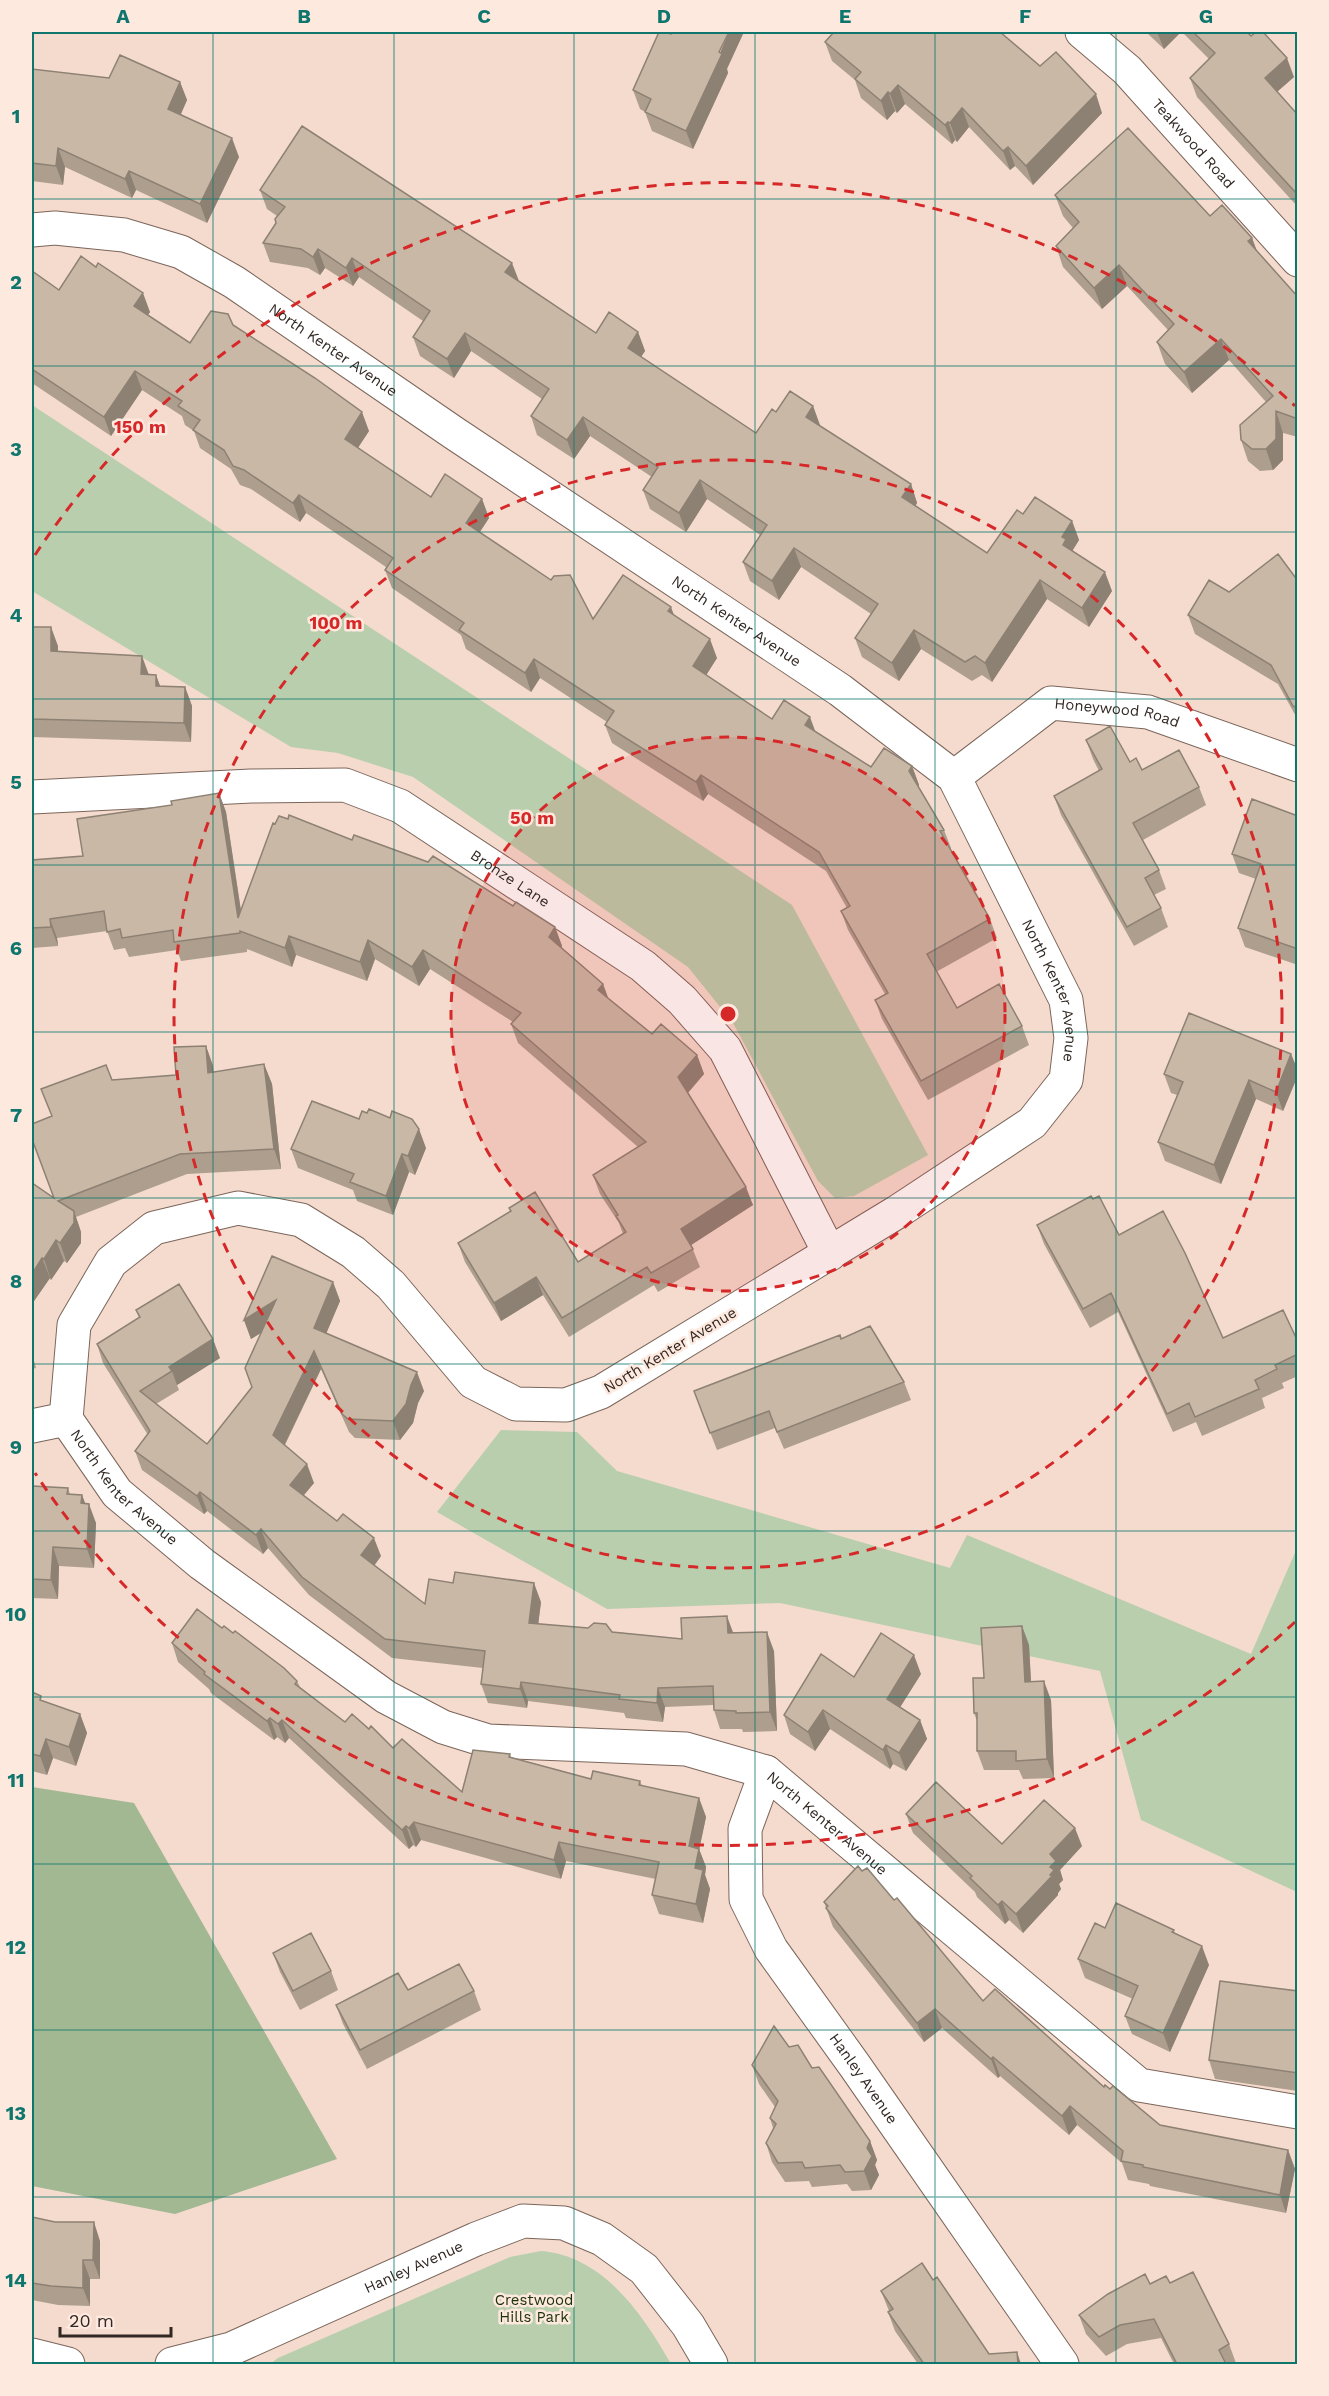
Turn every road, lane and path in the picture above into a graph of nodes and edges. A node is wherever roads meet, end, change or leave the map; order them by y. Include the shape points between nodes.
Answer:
1 (1082, 32) edge
2 (32, 230) edge
3 (1298, 260) edge
4 (1298, 765) edge
5 (954, 777) junction
6 (32, 797) edge
7 (830, 1254) junction
8 (66, 1419) junction
9 (32, 1426) edge
10 (766, 1772) junction
11 (1298, 2112) edge
12 (32, 2355) edge
13 (68, 2364) edge
14 (172, 2364) edge
15 (711, 2364) edge
16 (1062, 2364) edge

1 - 3 street, Teakwood Road via 1127,70
2 - 5 street, North Kenter Avenue via 55,228 124,235 182,252 234,282 840,690
4 - 5 street, Honeywood Road via 1148,712 1051,703
5 - 7 street, North Kenter Avenue via 1066,1000 1071,1038 1066,1080 1032,1123
6 - 7 street, Bronze Lane via 345,785 400,806 643,966 682,1000 725,1049
7 - 8 street, North Kenter Avenue via 601,1392 566,1405 516,1404 472,1382 390,1286 353,1252 301,1220 238,1208 154,1228 111,1262 74,1325
8 - 9 street
8 - 10 street, North Kenter Avenue via 117,1493 202,1564 386,1697 443,1727 488,1741 686,1749
10 - 11 street, North Kenter Avenue via 1139,2085
10 - 16 street, Hanley Avenue via 744,1829 746,1899 771,1949
12 - 13 street
14 - 15 street, Hanley Avenue via 231,2349 523,2221 564,2223 602,2239 644,2269

